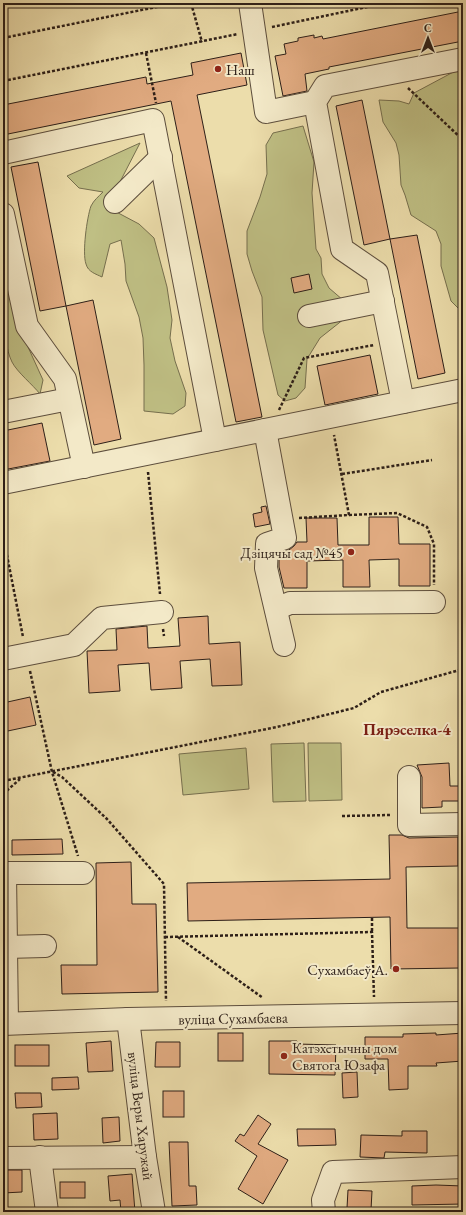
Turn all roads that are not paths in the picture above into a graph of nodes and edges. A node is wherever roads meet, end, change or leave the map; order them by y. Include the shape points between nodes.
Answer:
1 (250, 3) edge
2 (463, 59) edge
3 (315, 102) junction
4 (3, 153) edge
5 (161, 157) junction
6 (115, 202) dead end
7 (3, 214) edge
8 (383, 301) junction
9 (310, 316) dead end
10 (463, 390) edge
11 (70, 400) junction
12 (403, 402) junction
13 (3, 412) edge
14 (265, 430) junction
15 (214, 440) junction
16 (84, 467) junction
17 (3, 484) edge
18 (434, 602) road end
19 (276, 609) junction
20 (162, 612) road end
21 (284, 645) dead end
22 (3, 659) edge
23 (409, 776) dead end
24 (463, 824) edge
25 (83, 873) road end
26 (45, 946) dead end
27 (5, 947) junction
28 (463, 1013) edge
29 (128, 1020) junction
30 (5, 1024) edge
31 (40, 1157) junction
32 (145, 1157) junction
33 (3, 1158) edge
34 (463, 1167) edge
35 (47, 1212) edge
36 (154, 1212) edge
37 (324, 1212) edge

1 - 3 street via 266,112
2 - 3 street via 325,86
3 - 8 street via 342,249 377,273
4 - 5 street via 153,120
5 - 6 street
5 - 15 street
7 - 11 street via 28,326 65,379
8 - 9 street
8 - 12 street
10 - 12 street
11 - 13 street
11 - 16 street
12 - 14 street
14 - 15 street
14 - 19 street via 285,538 267,544 266,568
15 - 16 street
16 - 17 street
18 - 19 street via 290,603
19 - 21 street
20 - 22 street via 102,618 74,645
23 - 24 street via 409,825
25 - 27 street via 5,873
26 - 27 street
27 - 30 street
28 - 29 street, вуліца Сухамбаева
29 - 30 street, вуліца Сухамбаева
29 - 32 street, вуліца Веры Харужай
31 - 32 street
31 - 33 street
31 - 35 street
32 - 36 street, вуліца Веры Харужай
34 - 37 street via 333,1172 323,1200

